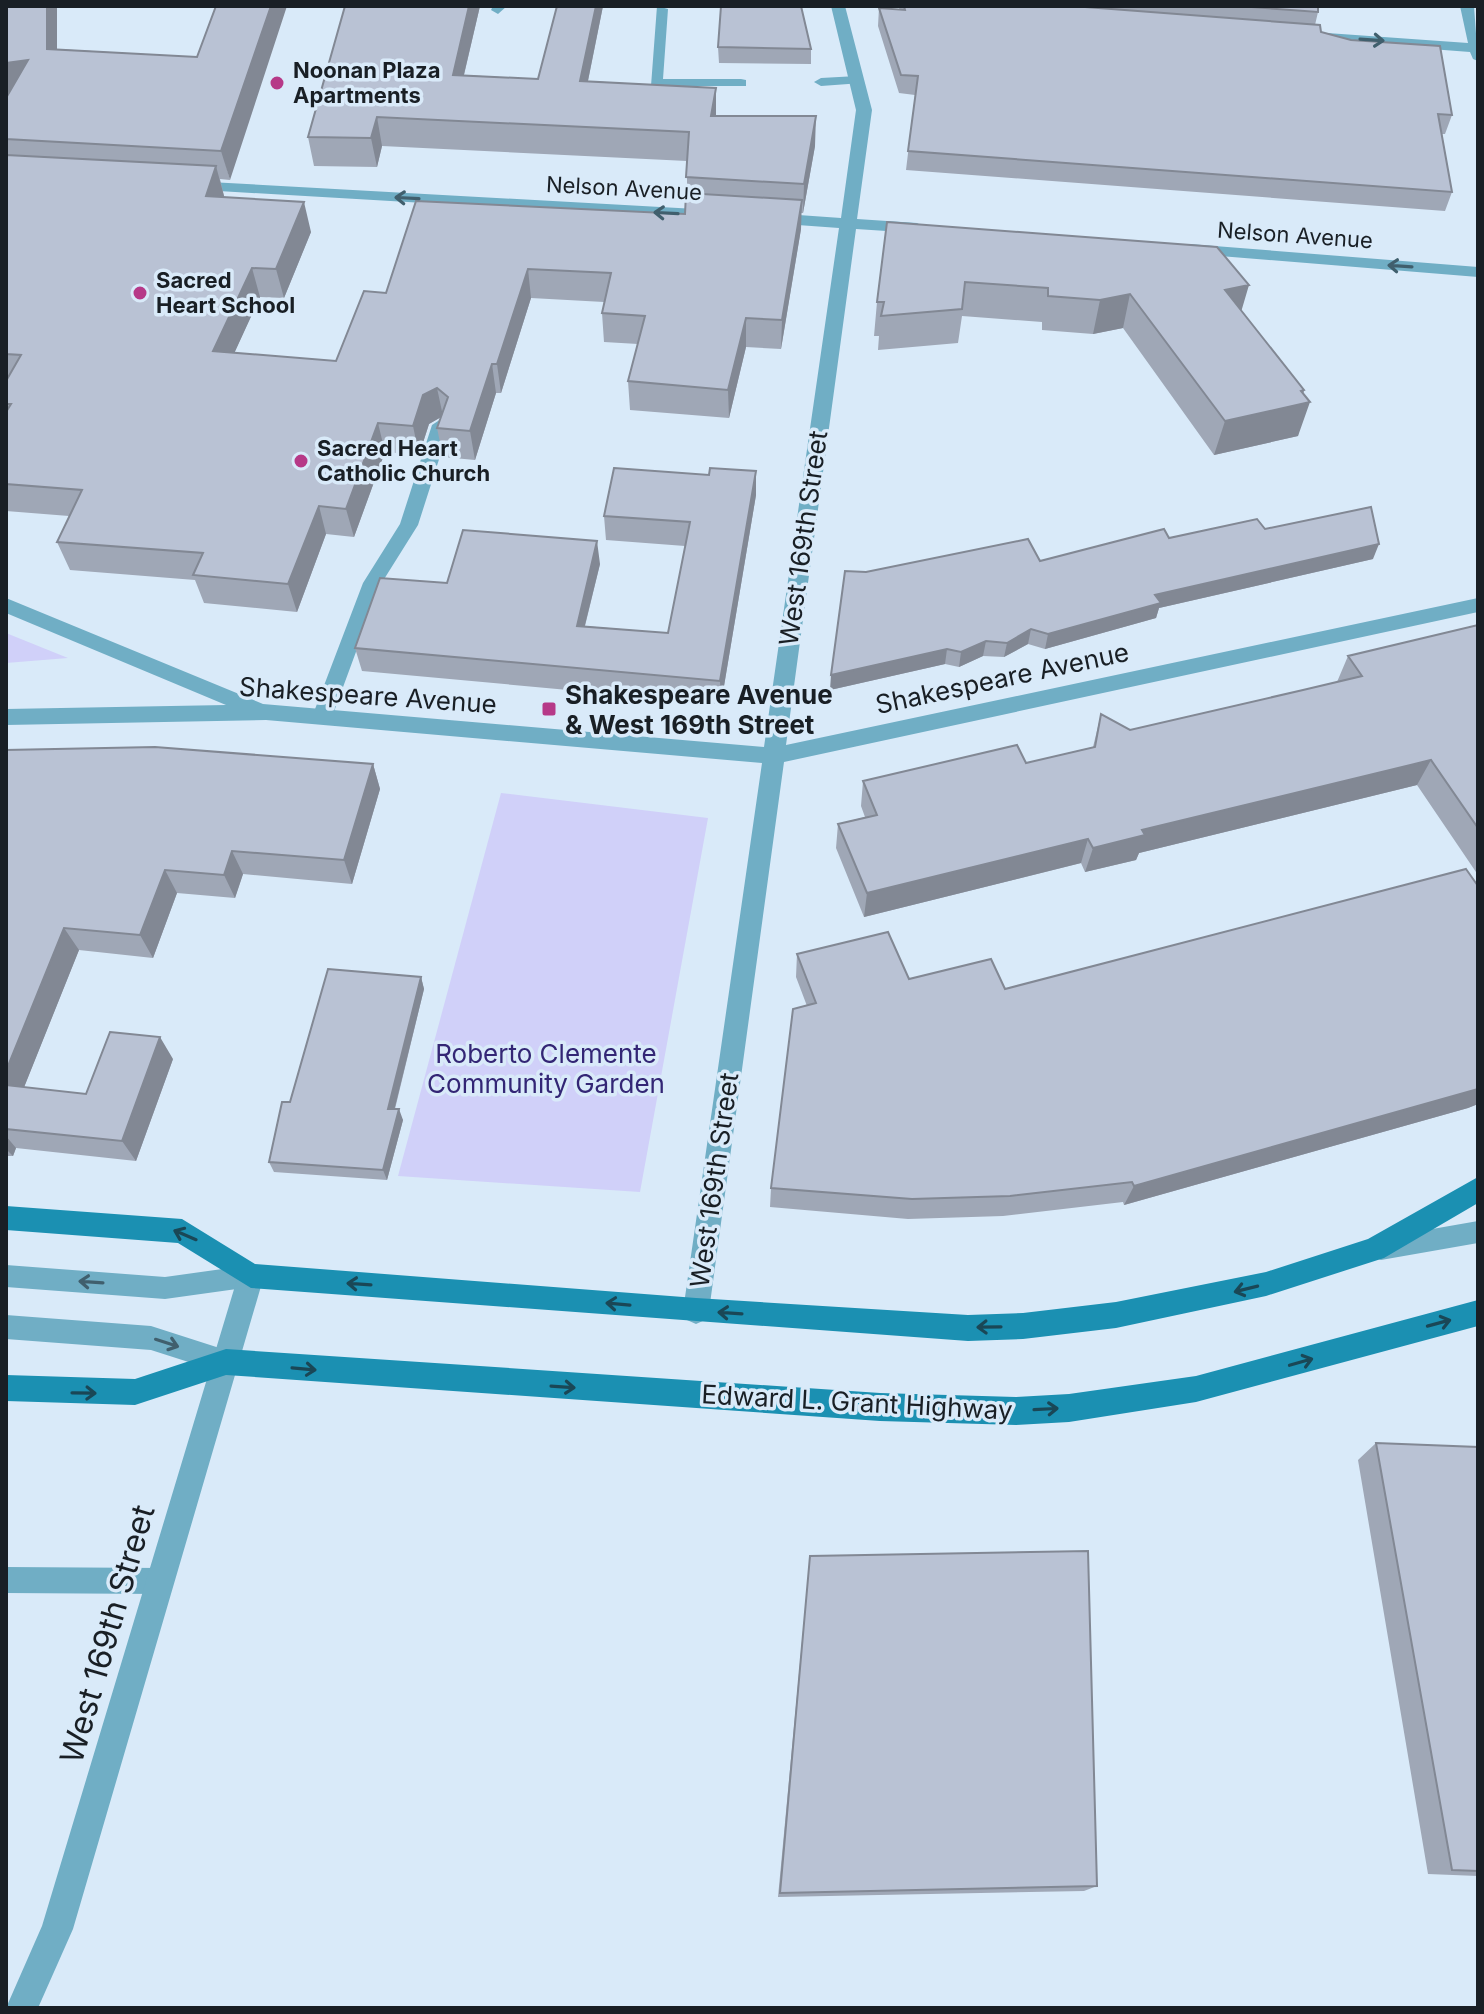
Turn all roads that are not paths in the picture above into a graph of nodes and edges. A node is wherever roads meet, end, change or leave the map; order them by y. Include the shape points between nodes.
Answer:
1 (838, 6) edge
2 (1467, 6) edge
3 (661, 9) dead end
4 (1301, 35) edge
5 (1477, 51) edge
6 (857, 80) junction
7 (821, 82) dead end
8 (741, 83) dead end
9 (179, 185) edge
10 (847, 223) junction
11 (928, 229) edge
12 (1178, 248) edge
13 (1478, 272) edge
14 (441, 425) edge
15 (6, 605) edge
16 (1478, 605) edge
17 (266, 712) junction
18 (6, 717) edge
19 (322, 717) junction
20 (773, 756) junction
21 (1478, 1189) edge
22 (6, 1218) edge
23 (1478, 1232) edge
24 (1375, 1249) junction
25 (6, 1276) edge
26 (251, 1276) junction
27 (696, 1311) junction
28 (1478, 1313) edge
29 (6, 1327) edge
30 (226, 1362) junction
31 (6, 1388) edge
32 (6, 1580) edge
33 (161, 1581) junction
34 (21, 2008) edge

1 - 6 street, West 169th Street
2 - 5 street
3 - 8 lane via 656,83
4 -> 5 street
6 - 7 lane
6 - 10 street, West 169th Street via 864,110
10 -> 9 street, Nelson Avenue
10 - 11 street, Nelson Avenue
10 - 20 street, West 169th Street
13 -> 12 street, Nelson Avenue
14 - 19 lane via 409,525 372,583
15 - 17 street
16 - 20 street, Shakespeare Avenue
17 - 18 street, Shakespeare Avenue
17 - 19 street, Shakespeare Avenue
19 - 20 street, Shakespeare Avenue
20 - 27 street, West 169th Street
21 - 24 main road
26 -> 22 main road via 182,1231
23 - 24 lane
24 -> 27 main road via 1216,1296 1023,1326 968,1328
26 -> 25 lane via 165,1288
27 -> 26 main road
26 - 30 street, West 169th Street
30 -> 28 main road, Edward L. Grant Highway via 880,1407 1016,1411 1196,1389
29 -> 30 lane, Edward L. Grant Highway via 151,1338
31 -> 30 main road, Edward L. Grant Highway via 135,1392
30 - 33 street, West 169th Street
32 - 33 lane
33 - 34 street, West 169th Street via 57,1929

